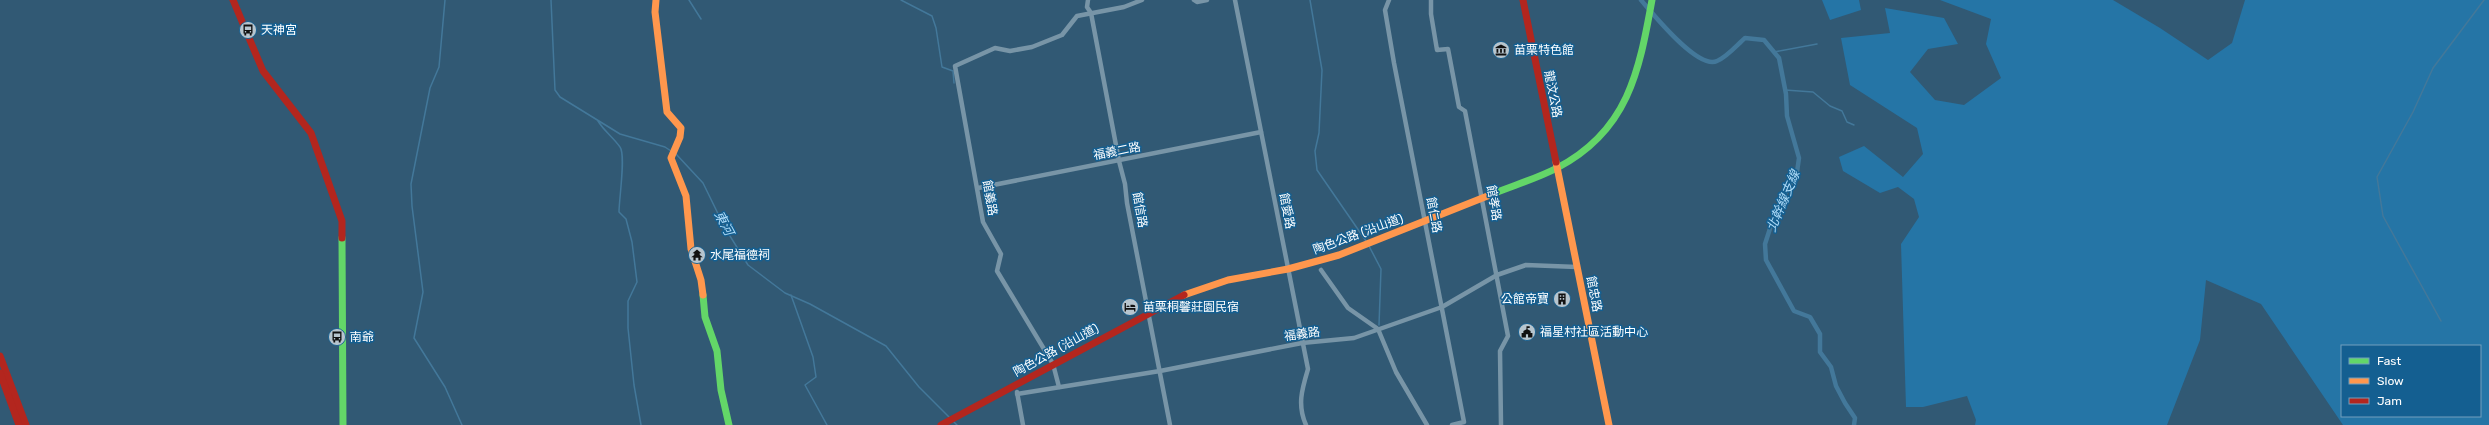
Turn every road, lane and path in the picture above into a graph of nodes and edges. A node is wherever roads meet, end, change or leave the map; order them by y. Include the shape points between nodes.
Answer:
1 (233, 0) edge
2 (656, 0) edge
3 (1088, 0) edge
4 (1142, 0) edge
5 (1194, 0) edge
6 (1207, 0) edge
7 (1235, 0) edge
8 (1389, 0) edge
9 (1431, 0) edge
10 (1523, 0) edge
11 (1651, 2) edge
12 (1091, 13) junction
13 (1260, 132) junction
14 (1118, 161) junction
15 (1557, 168) junction
16 (978, 188) junction
17 (1483, 198) junction
18 (1425, 221) junction
19 (1577, 267) junction
20 (1288, 269) junction
21 (1321, 270) dead end
22 (1497, 275) junction
23 (1442, 307) junction
24 (1149, 312) junction
25 (1378, 330) junction
26 (1302, 343) junction
27 (0, 356) edge
28 (1053, 364) junction
29 (1160, 370) junction
30 (0, 373) edge
31 (1015, 385) junction
32 (1059, 387) junction
33 (1017, 394) junction
34 (20, 425) edge
35 (26, 425) edge
36 (343, 425) edge
37 (729, 425) edge
38 (941, 425) edge
39 (1023, 425) edge
40 (1170, 425) edge
41 (1306, 425) edge
42 (1427, 425) edge
43 (1452, 425) edge
44 (1501, 425) edge
45 (1609, 425) edge

1 - 36 main road via 263,71 311,133 342,222
2 - 37 main road via 655,12 667,112 681,128 671,158 686,196 691,249 702,280 705,317 717,351 721,390
3 - 12 street, 館信路 via 1087,8
4 - 12 street via 1124,7
5 - 6 street
7 - 13 street, 館愛路
8 - 18 street, 館仁路 via 1385,10
9 - 17 street, 館孝路 via 1437,50 1448,49 1460,107 1465,111
10 - 15 main road, 龍汶公路
11 - 15 main road, 陶色公路 (沿山道) via 1640,64 1622,112 1600,140
12 - 14 street, 館信路
12 - 16 street, 館義路 via 1077,16 1062,35 1032,48 1010,51 995,48 955,66
13 - 14 street, 福義二路
13 - 20 street, 館愛路
14 - 16 street, 福義二路
14 - 24 street, 館信路 via 1125,184
15 - 17 main road, 陶色公路 (沿山道)
15 - 19 main road, 館忠路
16 - 28 street, 館義路 via 983,222 1001,254 998,271
17 - 18 main road, 陶色公路 (沿山道)
17 - 22 street, 館孝路
18 - 20 main road, 陶色公路 (沿山道) via 1339,255
18 - 23 street, 館仁路
19 - 22 street, 福義路 via 1526,265
19 - 45 main road, 館忠路
20 - 24 main road, 陶色公路 (沿山道) via 1206,287
20 - 26 street, 館愛路
21 - 25 street via 1348,308
22 - 23 street, 福義路
22 - 44 street, 館孝路 via 1508,336 1500,351
23 - 25 street, 福義路
23 - 43 street, 館仁路 via 1464,422
24 - 28 main road, 陶色公路 (沿山道)
24 - 29 street, 館信路
25 - 26 street, 福義路 via 1354,338
25 - 42 street via 1396,372
26 - 29 street, 福義路
26 - 41 street, 館愛路 via 1308,369 1300,398 1301,414
27 - 35 main road
28 - 31 main road, 陶色公路 (沿山道)
28 - 32 street, 館義路
29 - 32 street, 福義路
29 - 40 street, 館信路
30 - 34 main road
31 - 33 street
31 - 38 main road, 陶色公路 (沿山道)
32 - 33 street, 福義路
33 - 39 street

